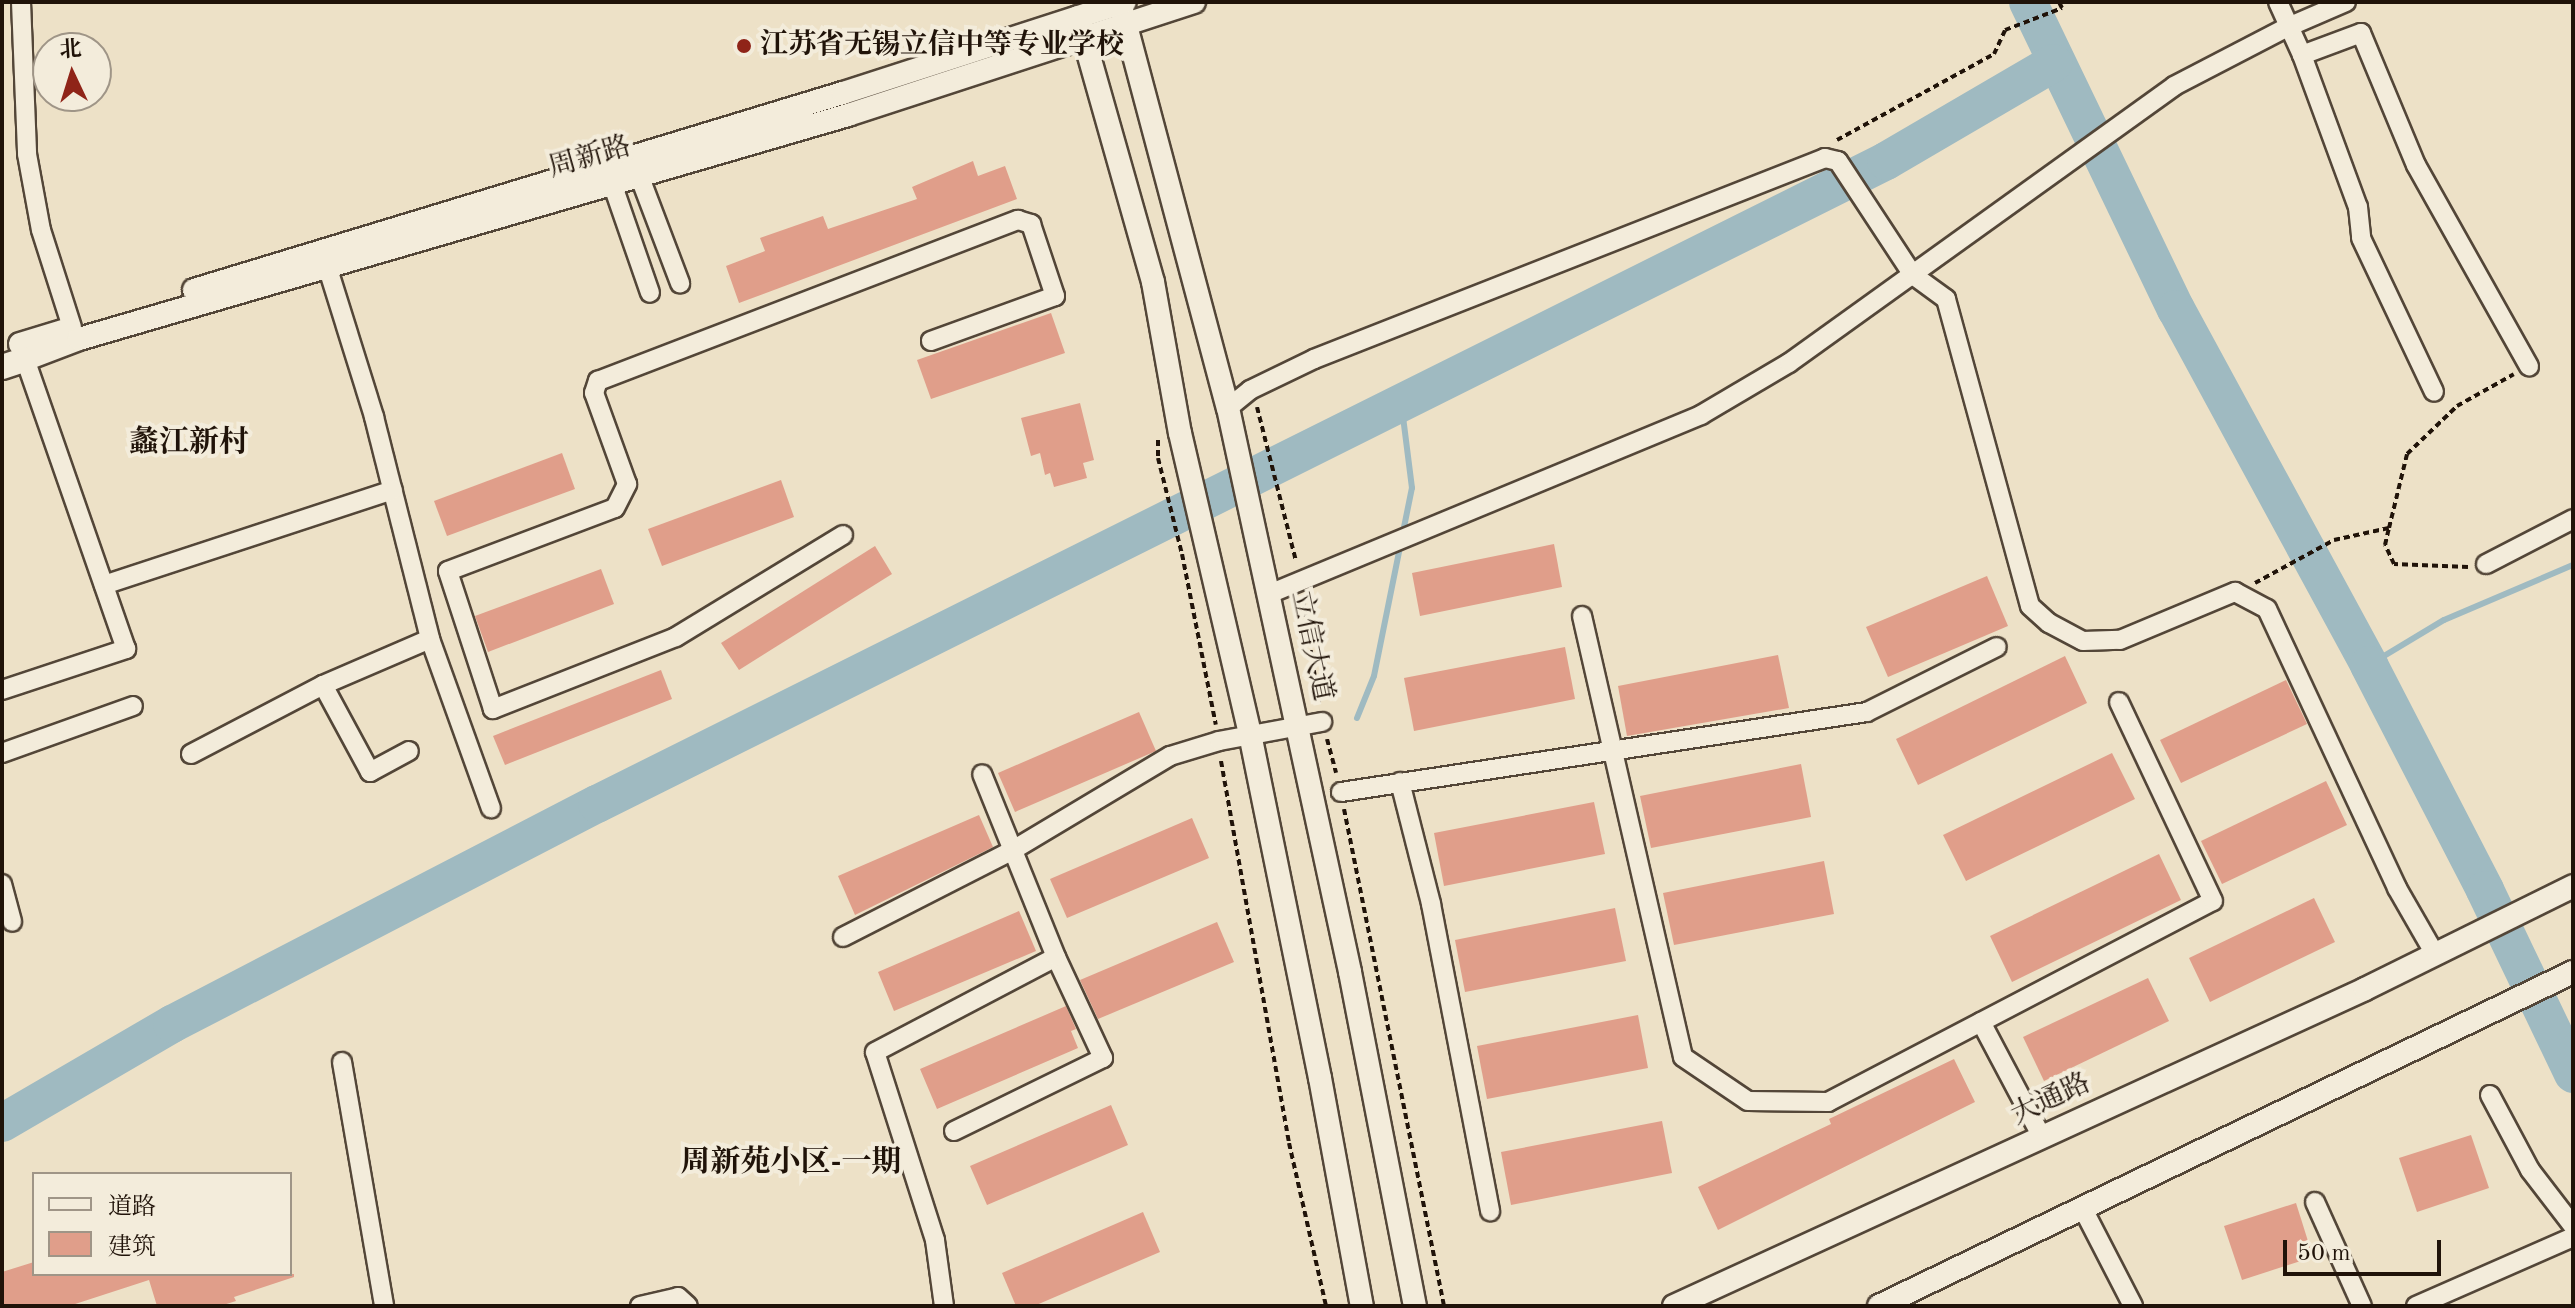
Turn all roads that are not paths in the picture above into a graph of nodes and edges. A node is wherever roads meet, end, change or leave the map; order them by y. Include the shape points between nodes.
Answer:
1 (21, 2) edge
2 (1194, 2) edge
3 (2278, 2) edge
4 (2346, 2) edge
5 (1124, 10) edge
6 (1081, 26) junction
7 (2288, 27) junction
8 (2302, 55) junction
9 (639, 175) junction
10 (612, 183) junction
11 (324, 258) junction
12 (1913, 275) junction
13 (680, 283) dead end
14 (650, 293) dead end
15 (72, 327) junction
16 (931, 341) dead end
17 (12, 356) edge
18 (2529, 366) road end
19 (2434, 392) dead end
20 (1228, 408) junction
21 (393, 490) junction
22 (2573, 519) edge
23 (843, 535) dead end
24 (2486, 564) road end
25 (104, 585) junction
26 (1269, 594) junction
27 (1582, 616) dead end
28 (430, 639) junction
29 (1997, 647) dead end
30 (323, 685) junction
31 (2, 690) edge
32 (2119, 702) dead end
33 (133, 706) dead end
34 (1322, 722) road end
35 (1296, 725) junction
36 (1250, 734) junction
37 (1611, 750) junction
38 (409, 751) dead end
39 (2, 753) edge
40 (191, 754) dead end
41 (982, 774) dead end
42 (1400, 782) junction
43 (1341, 792) road end
44 (491, 808) dead end
45 (1013, 850) junction
46 (2, 884) edge
47 (2573, 886) edge
48 (12, 922) dead end
49 (843, 937) dead end
50 (2443, 950) junction
51 (1056, 957) junction
52 (2569, 974) edge
53 (1981, 1022) junction
54 (342, 1062) dead end
55 (2490, 1095) dead end
56 (954, 1131) dead end
57 (2042, 1137) junction
58 (2315, 1202) dead end
59 (2082, 1207) junction
60 (1490, 1211) dead end
61 (2573, 1226) edge
62 (2573, 1237) edge
63 (384, 1306) edge
64 (640, 1306) edge
65 (688, 1306) edge
66 (944, 1306) edge
67 (1362, 1306) edge
68 (1415, 1306) edge
69 (1674, 1306) edge
70 (1879, 1306) edge
71 (2133, 1306) edge
72 (2362, 1306) edge
73 (2416, 1306) edge

1 - 15 street via 27,154 41,230
2 - 5 street, 周新路
3 - 7 street
4 - 7 street
5 - 6 street, 周新路
5 - 20 street, 立信大道
6 - 9 street, 周新路 via 848,115
6 - 11 street, 周新路 via 843,93
6 - 36 street via 1153,282 1180,433
7 - 8 street
7 - 12 street via 2174,86
8 - 18 street via 2361,33 2416,165
8 - 19 street via 2358,207 2361,238
9 - 10 street, 周新路
9 - 13 street
10 - 11 street, 周新路
10 - 14 street
11 - 15 street, 周新路
11 - 17 street, 周新路
11 - 21 street
12 - 20 street via 1838,161 1825,158 1314,359 1250,390
12 - 26 street via 1789,363 1701,415
12 - 50 street via 1946,299 2030,606 2083,641 2120,640 2235,592 2267,609 2397,888
15 - 17 street, 周新路
16 - 23 street via 1055,296 1031,224 1018,220 598,381 594,393 627,484 615,508 448,571 493,709 676,637
17 - 25 street
20 - 26 street, 立信大道
21 - 25 street
21 - 28 street
22 - 24 street
25 - 31 street via 126,649
26 - 35 street, 立信大道
27 - 37 street
28 - 30 street
28 - 44 street
29 - 37 street via 1867,712
30 - 38 street via 370,772
30 - 40 street
32 - 53 street via 2213,901
33 - 39 street
34 - 35 street
35 - 36 street
35 - 68 street, 立信大道
36 - 45 street via 1170,756
36 - 67 street
37 - 42 street
37 - 53 street via 1683,1057 1748,1101 1828,1102
41 - 45 street
42 - 43 street
42 - 60 street via 1431,904
45 - 49 street
45 - 51 street
46 - 48 street
47 - 50 street, 大通路
50 - 57 street, 大通路
51 - 56 street via 1103,1058
51 - 66 street via 875,1052 935,1240
52 - 59 street
53 - 57 street
54 - 63 street
55 - 61 street via 2530,1170
57 - 69 street, 大通路
58 - 72 street
59 - 70 street
59 - 71 street
62 - 73 street
64 - 65 street via 678,1297

